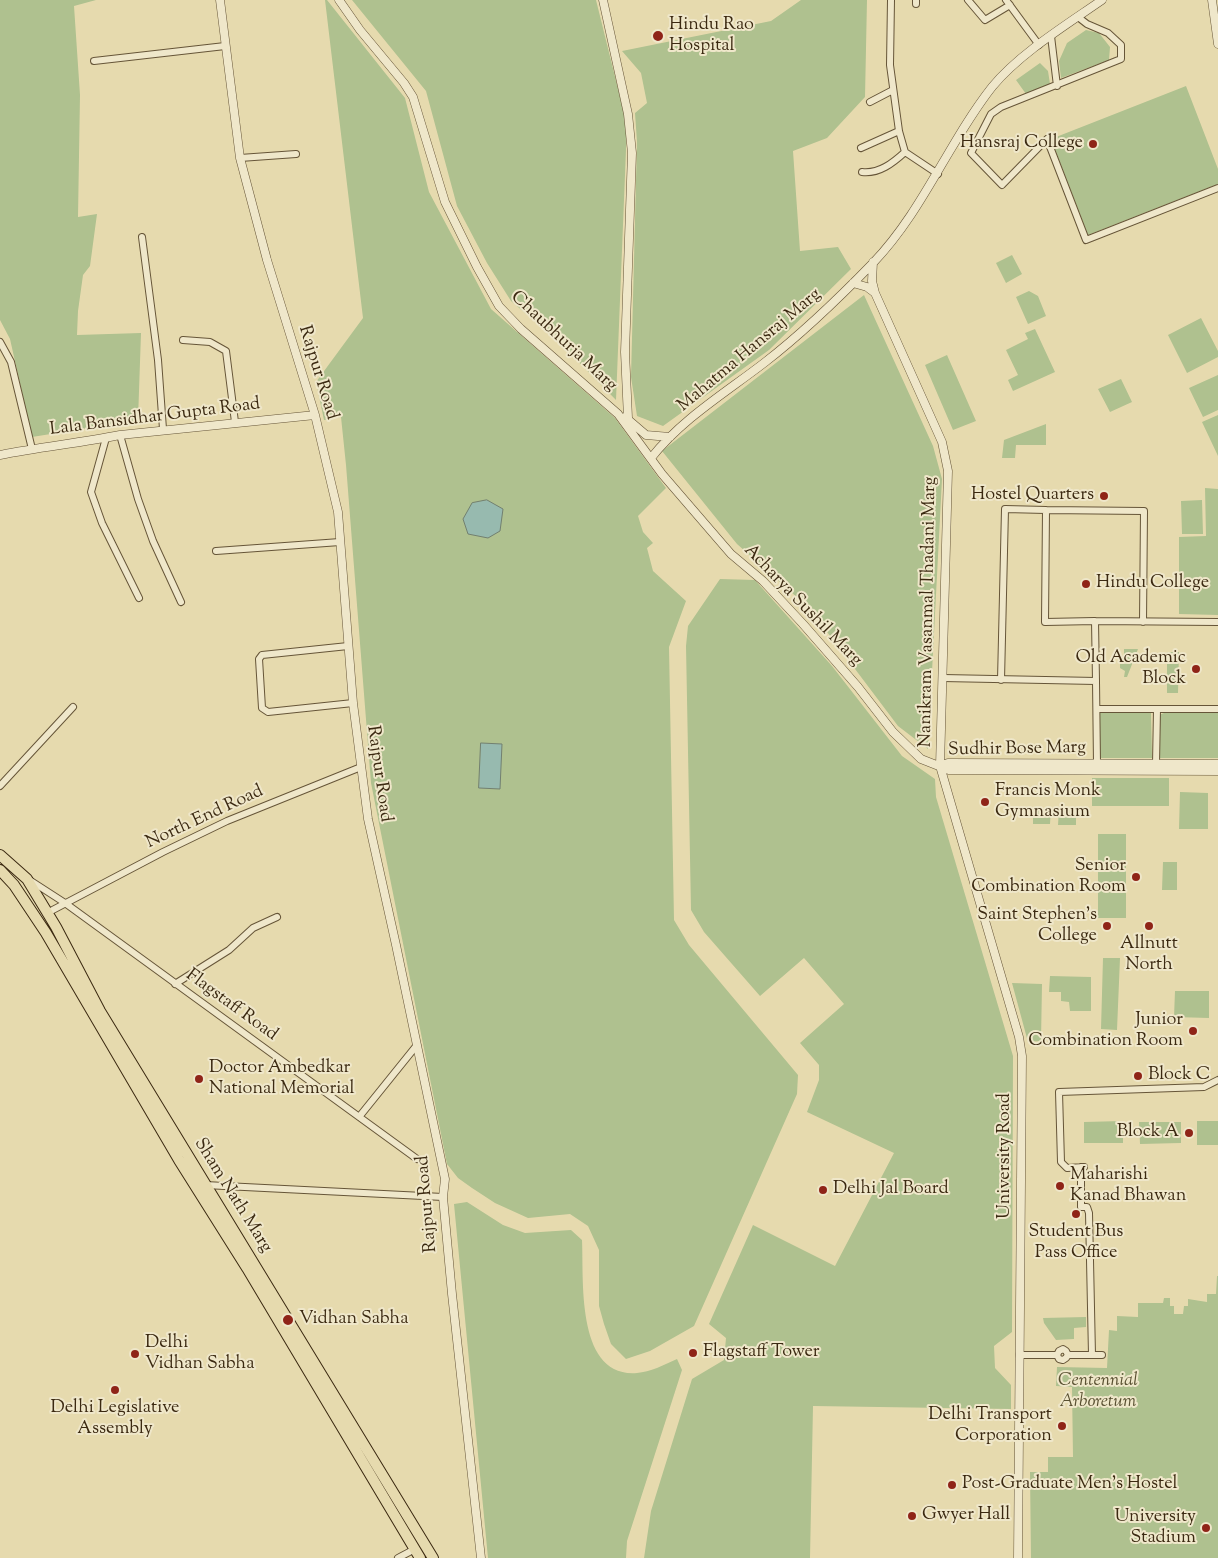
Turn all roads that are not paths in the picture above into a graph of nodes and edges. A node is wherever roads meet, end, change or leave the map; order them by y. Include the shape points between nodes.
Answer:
1 (220, 0) edge
2 (339, 0) edge
3 (603, 0) edge
4 (891, 0) edge
5 (968, 0) edge
6 (1102, 0) edge
7 (1212, 0) edge
8 (1008, 3) edge
9 (1078, 17) junction
10 (1051, 36) junction
11 (1218, 44) edge
12 (1039, 45) junction
13 (225, 46) junction
14 (94, 61) dead end
15 (1057, 86) junction
16 (892, 90) junction
17 (870, 102) dead end
18 (899, 131) junction
19 (860, 148) dead end
20 (905, 152) junction
21 (296, 154) dead end
22 (240, 158) junction
23 (862, 172) dead end
24 (938, 174) junction
25 (1218, 188) edge
26 (142, 237) dead end
27 (873, 262) junction
28 (853, 283) junction
29 (874, 293) junction
30 (183, 340) dead end
31 (0, 342) edge
32 (315, 414) junction
33 (618, 414) junction
34 (628, 418) junction
35 (235, 422) junction
36 (163, 429) junction
37 (120, 435) junction
38 (670, 437) junction
39 (106, 438) junction
40 (32, 449) junction
41 (0, 455) edge
42 (651, 458) junction
43 (1046, 510) junction
44 (340, 542) junction
45 (216, 551) dead end
46 (139, 598) dead end
47 (181, 602) dead end
48 (1095, 621) junction
49 (1143, 622) junction
50 (1218, 622) edge
51 (348, 646) junction
52 (943, 678) junction
53 (1001, 680) junction
54 (1096, 681) junction
55 (353, 702) junction
56 (73, 707) dead end
57 (1097, 709) junction
58 (1157, 709) junction
59 (1218, 709) edge
60 (1098, 764) junction
61 (1156, 764) junction
62 (1218, 764) edge
63 (940, 766) junction
64 (360, 767) junction
65 (1218, 771) edge
66 (0, 786) edge
67 (0, 854) edge
68 (1, 872) edge
69 (28, 879) junction
70 (65, 903) junction
71 (47, 913) junction
72 (277, 917) dead end
73 (175, 984) junction
74 (417, 1045) junction
75 (1218, 1080) edge
76 (359, 1117) junction
77 (417, 1159) dead end
78 (200, 1186) junction
79 (443, 1197) junction
80 (1019, 1354) junction
81 (1092, 1355) junction
82 (1102, 1355) dead end
83 (417, 1553) edge
84 (398, 1558) edge
85 (433, 1558) edge
86 (481, 1558) edge
87 (1018, 1558) edge

1 - 13 street, Rajpur Road
2 - 33 street, Chaubhurja Marg via 413,97 445,202 499,306
3 - 34 street via 632,146 625,352
4 - 16 street
5 - 8 street via 985,20
6 - 9 street, Mahatma Hansraj Marg
7 - 11 street
8 - 12 street
9 - 10 street, Mahatma Hansraj Marg
9 - 15 street via 1121,44 1121,60
10 - 12 street, Mahatma Hansraj Marg
10 - 15 street
12 - 24 street, Mahatma Hansraj Marg via 994,85 974,112
13 - 14 street
13 - 22 street, Rajpur Road
15 - 25 street via 1000,107 991,114 971,153 1002,184 1048,139 1086,240
16 - 17 street
16 - 18 street
18 - 19 street
18 - 20 street
20 - 23 street via 886,167 870,173
20 - 24 street
21 - 22 street
22 - 32 street, Rajpur Road via 267,260
24 - 27 street, Mahatma Hansraj Marg via 918,207
26 - 36 street via 158,360
27 - 28 street, Mahatma Hansraj Marg
27 - 29 street
28 - 29 street via 868,287
28 - 38 street, Mahatma Hansraj Marg via 766,362
29 - 52 street, Nanikram Vasanmal Thadani Marg via 942,442 948,471
30 - 35 street via 210,342 226,351
31 - 40 street via 11,362
32 - 35 street, Lala Bansidhar Gupta Road
32 - 44 street, Rajpur Road via 338,512
33 - 34 street
33 - 42 street, Acharya Sushil Marg
34 - 38 street via 646,435
35 - 36 street, Lala Bansidhar Gupta Road
36 - 37 street, Lala Bansidhar Gupta Road
37 - 39 street, Lala Bansidhar Gupta Road
37 - 47 street via 153,541
38 - 42 street, Mahatma Hansraj Marg
39 - 40 street, Lala Bansidhar Gupta Road
39 - 46 street via 91,492 102,523
40 - 41 street, Lala Bansidhar Gupta Road
42 - 63 street, Acharya Sushil Marg via 731,554 763,581 803,624 893,732 921,759
43 - 48 street via 1045,622
43 - 49 street via 1144,511
43 - 53 street via 1005,509
44 - 45 street
44 - 51 street, Rajpur Road
48 - 49 street
48 - 54 street
49 - 50 street
51 - 55 street, Rajpur Road
51 - 55 street via 262,655 259,659 262,708 268,712
52 - 53 street
52 - 63 street, Nanikram Vasanmal Thadani Marg
53 - 54 street
54 - 57 street
55 - 64 street, Rajpur Road
56 - 66 street
57 - 58 street
57 - 60 street
58 - 59 street
58 - 61 street
60 - 61 street, Sudhir Bose Marg
60 - 63 street, Sudhir Bose Marg via 948,763
61 - 62 street, Sudhir Bose Marg
63 - 65 street, Sudhir Bose Marg via 949,770
63 - 80 street, University Road via 1022,1056
64 - 70 street, North End Road via 227,821
64 - 74 street, Rajpur Road via 368,819
67 - 69 main road, Sham Nath Marg
68 - 78 main road, Sham Nath Marg via 14,885 46,933
69 - 70 street, Flagstaff Road
69 - 71 main road, Sham Nath Marg
70 - 71 street, North End Road
70 - 73 street, Flagstaff Road
71 - 78 main road, Sham Nath Marg
72 - 73 street via 253,928 229,950
73 - 76 street, Flagstaff Road
74 - 76 street
74 - 79 street, Rajpur Road via 445,1179
75 - 81 street via 1204,1087 1059,1092 1061,1162 1067,1168 1082,1167 1081,1207 1087,1207 1089,1213
76 - 77 street, Flagstaff Road
78 - 79 street
78 - 83 main road, Sham Nath Marg
78 - 85 main road, Sham Nath Marg via 254,1262
79 - 86 street, Rajpur Road
80 - 81 street via 1057,1355 1063,1360 1068,1355
80 - 87 street, University Road
81 - 82 street
83 - 84 street

